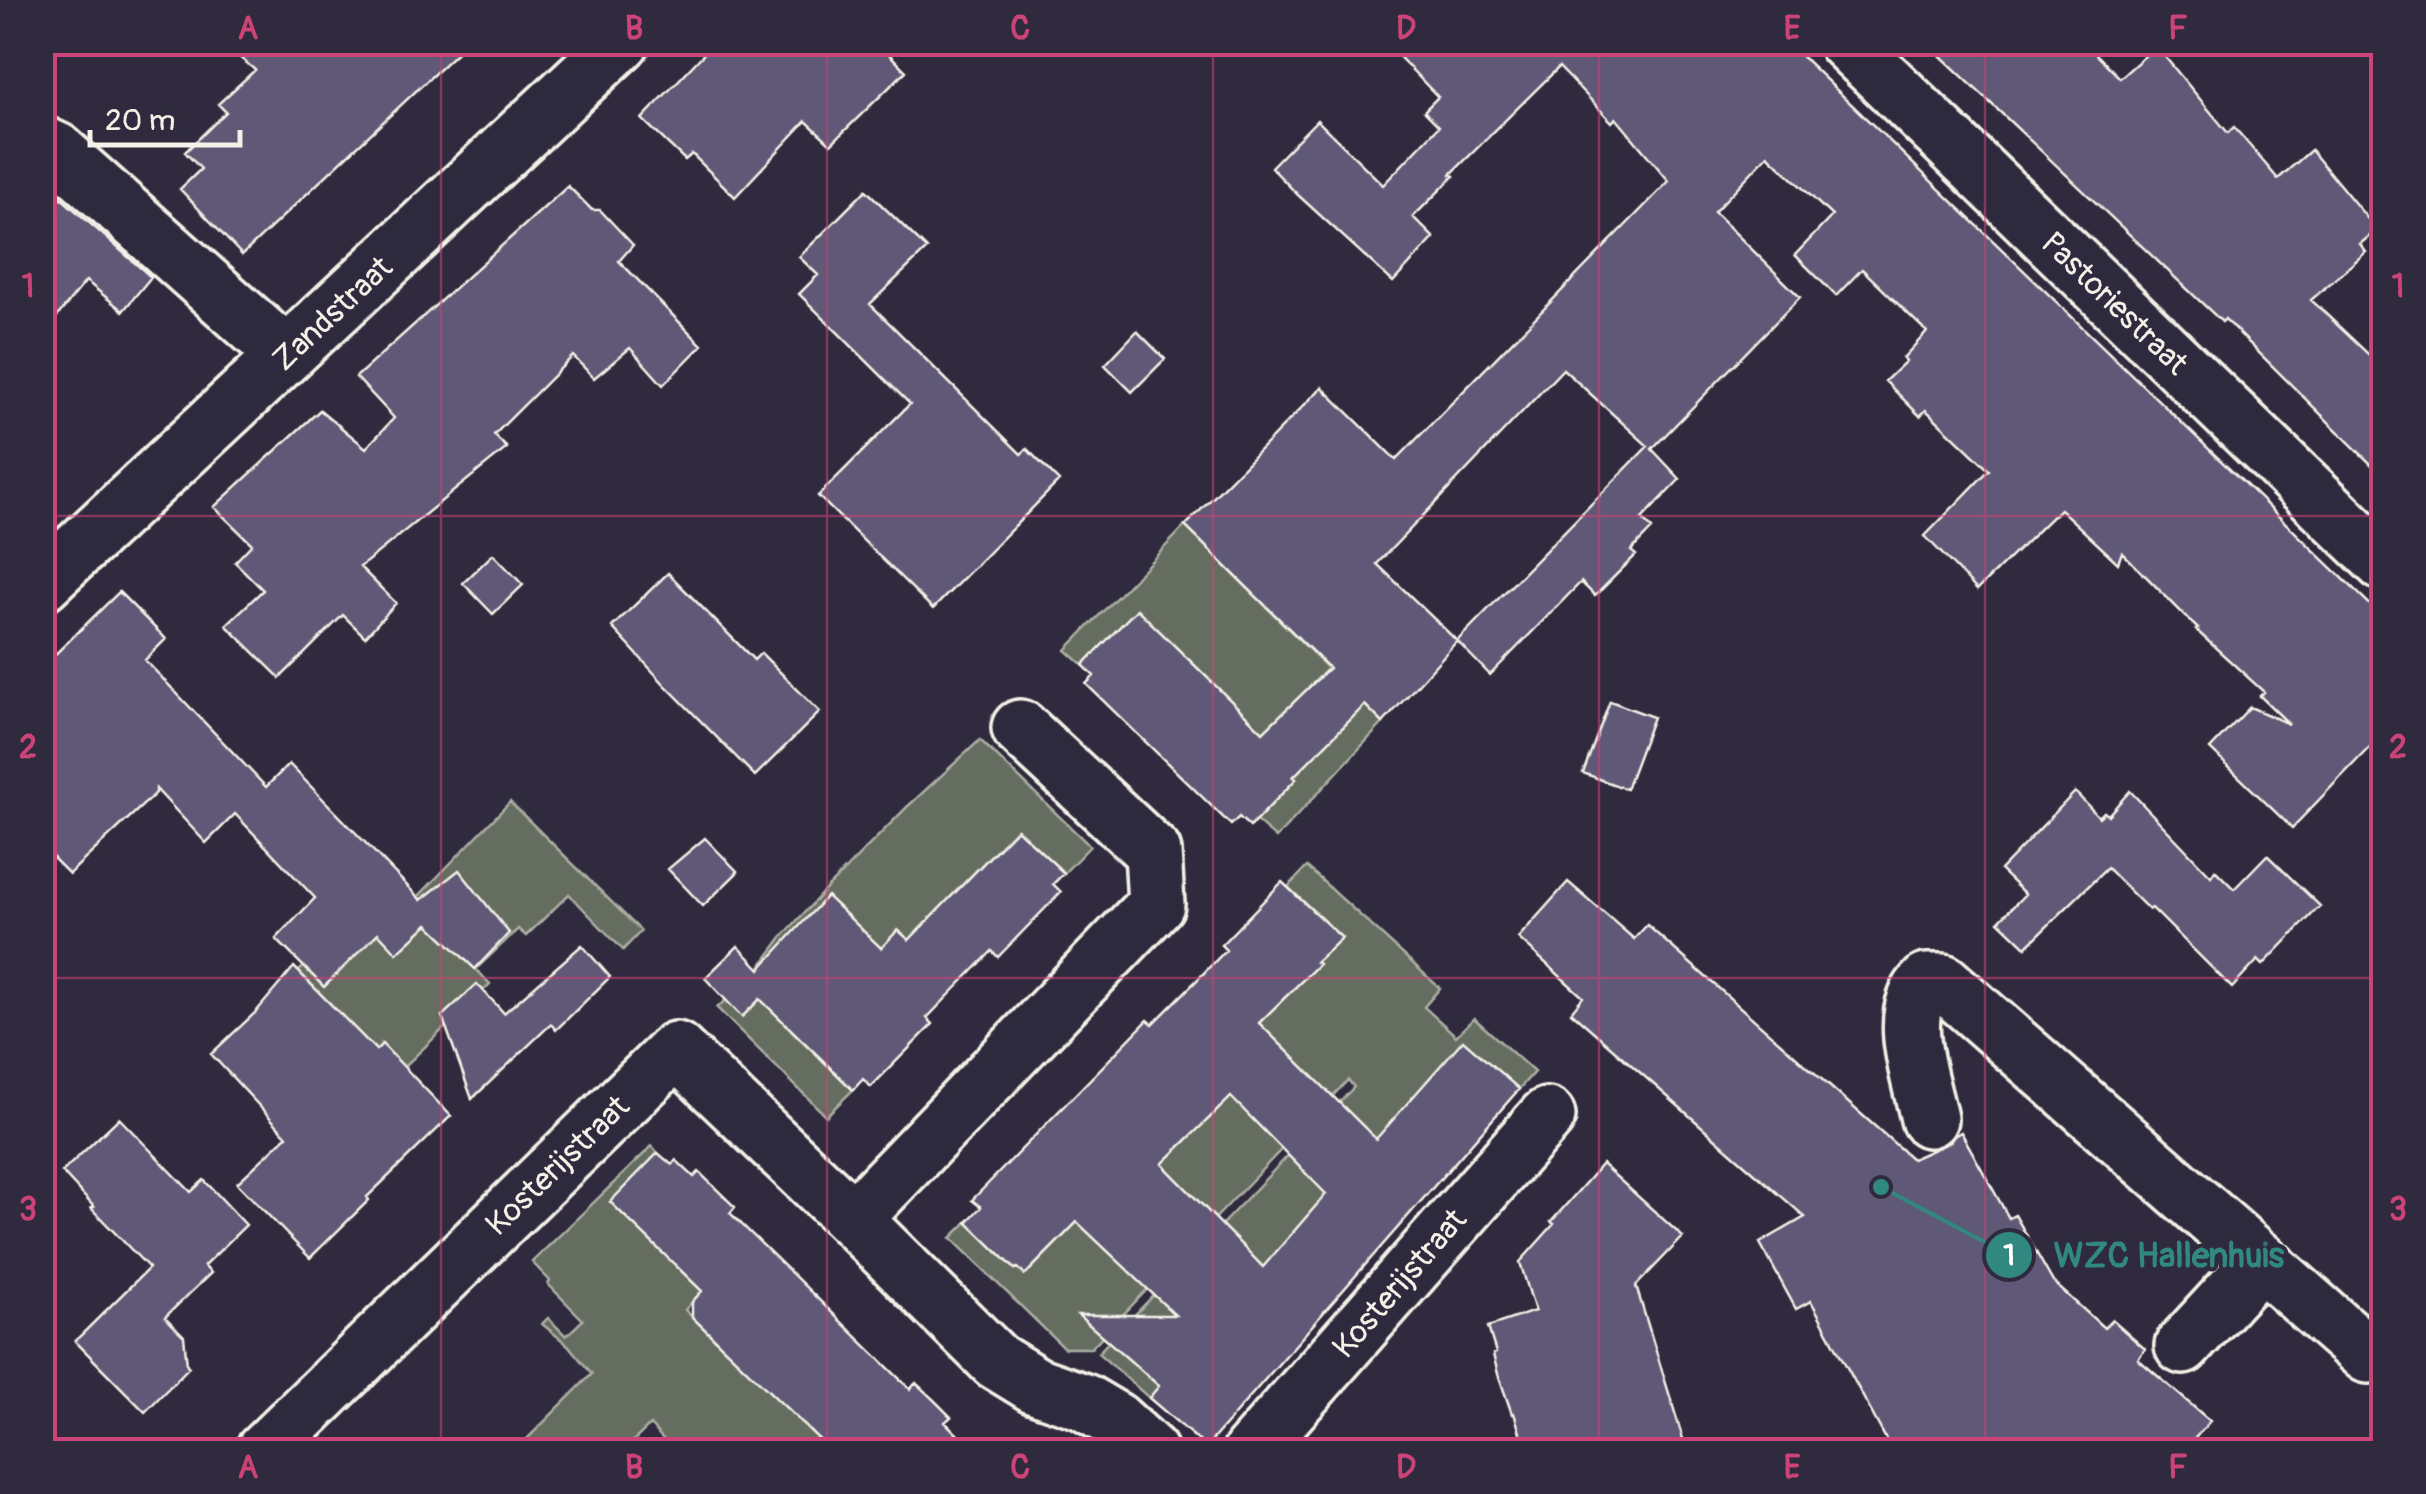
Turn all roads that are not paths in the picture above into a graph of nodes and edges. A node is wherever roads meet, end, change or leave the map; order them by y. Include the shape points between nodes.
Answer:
1 (622, 42) edge
2 (1846, 42) edge
3 (42, 144) edge
4 (286, 356) junction
5 (2384, 563) edge
6 (42, 584) edge
7 (1020, 728) dead end
8 (1547, 1116) dead end
9 (1930, 1120) dead end
10 (853, 1219) junction
11 (2260, 1261) junction
12 (2183, 1346) dead end
13 (2368, 1355) dead end
14 (262, 1452) edge
15 (1150, 1452) edge
16 (1250, 1452) edge

1 - 4 street, Zandstraat
2 - 5 street, Pastoriestraat
3 - 4 street via 58,151
4 - 6 street, Zandstraat
7 - 10 street via 1153,852 1156,904
8 - 16 street, Kosterijstraat
9 - 11 street via 1910,1027 1918,990 1942,982
10 - 14 street, Kosterijstraat via 676,1050
10 - 15 street, Kosterijstraat via 996,1361 1034,1385 1084,1402
11 - 12 street
11 - 13 street

